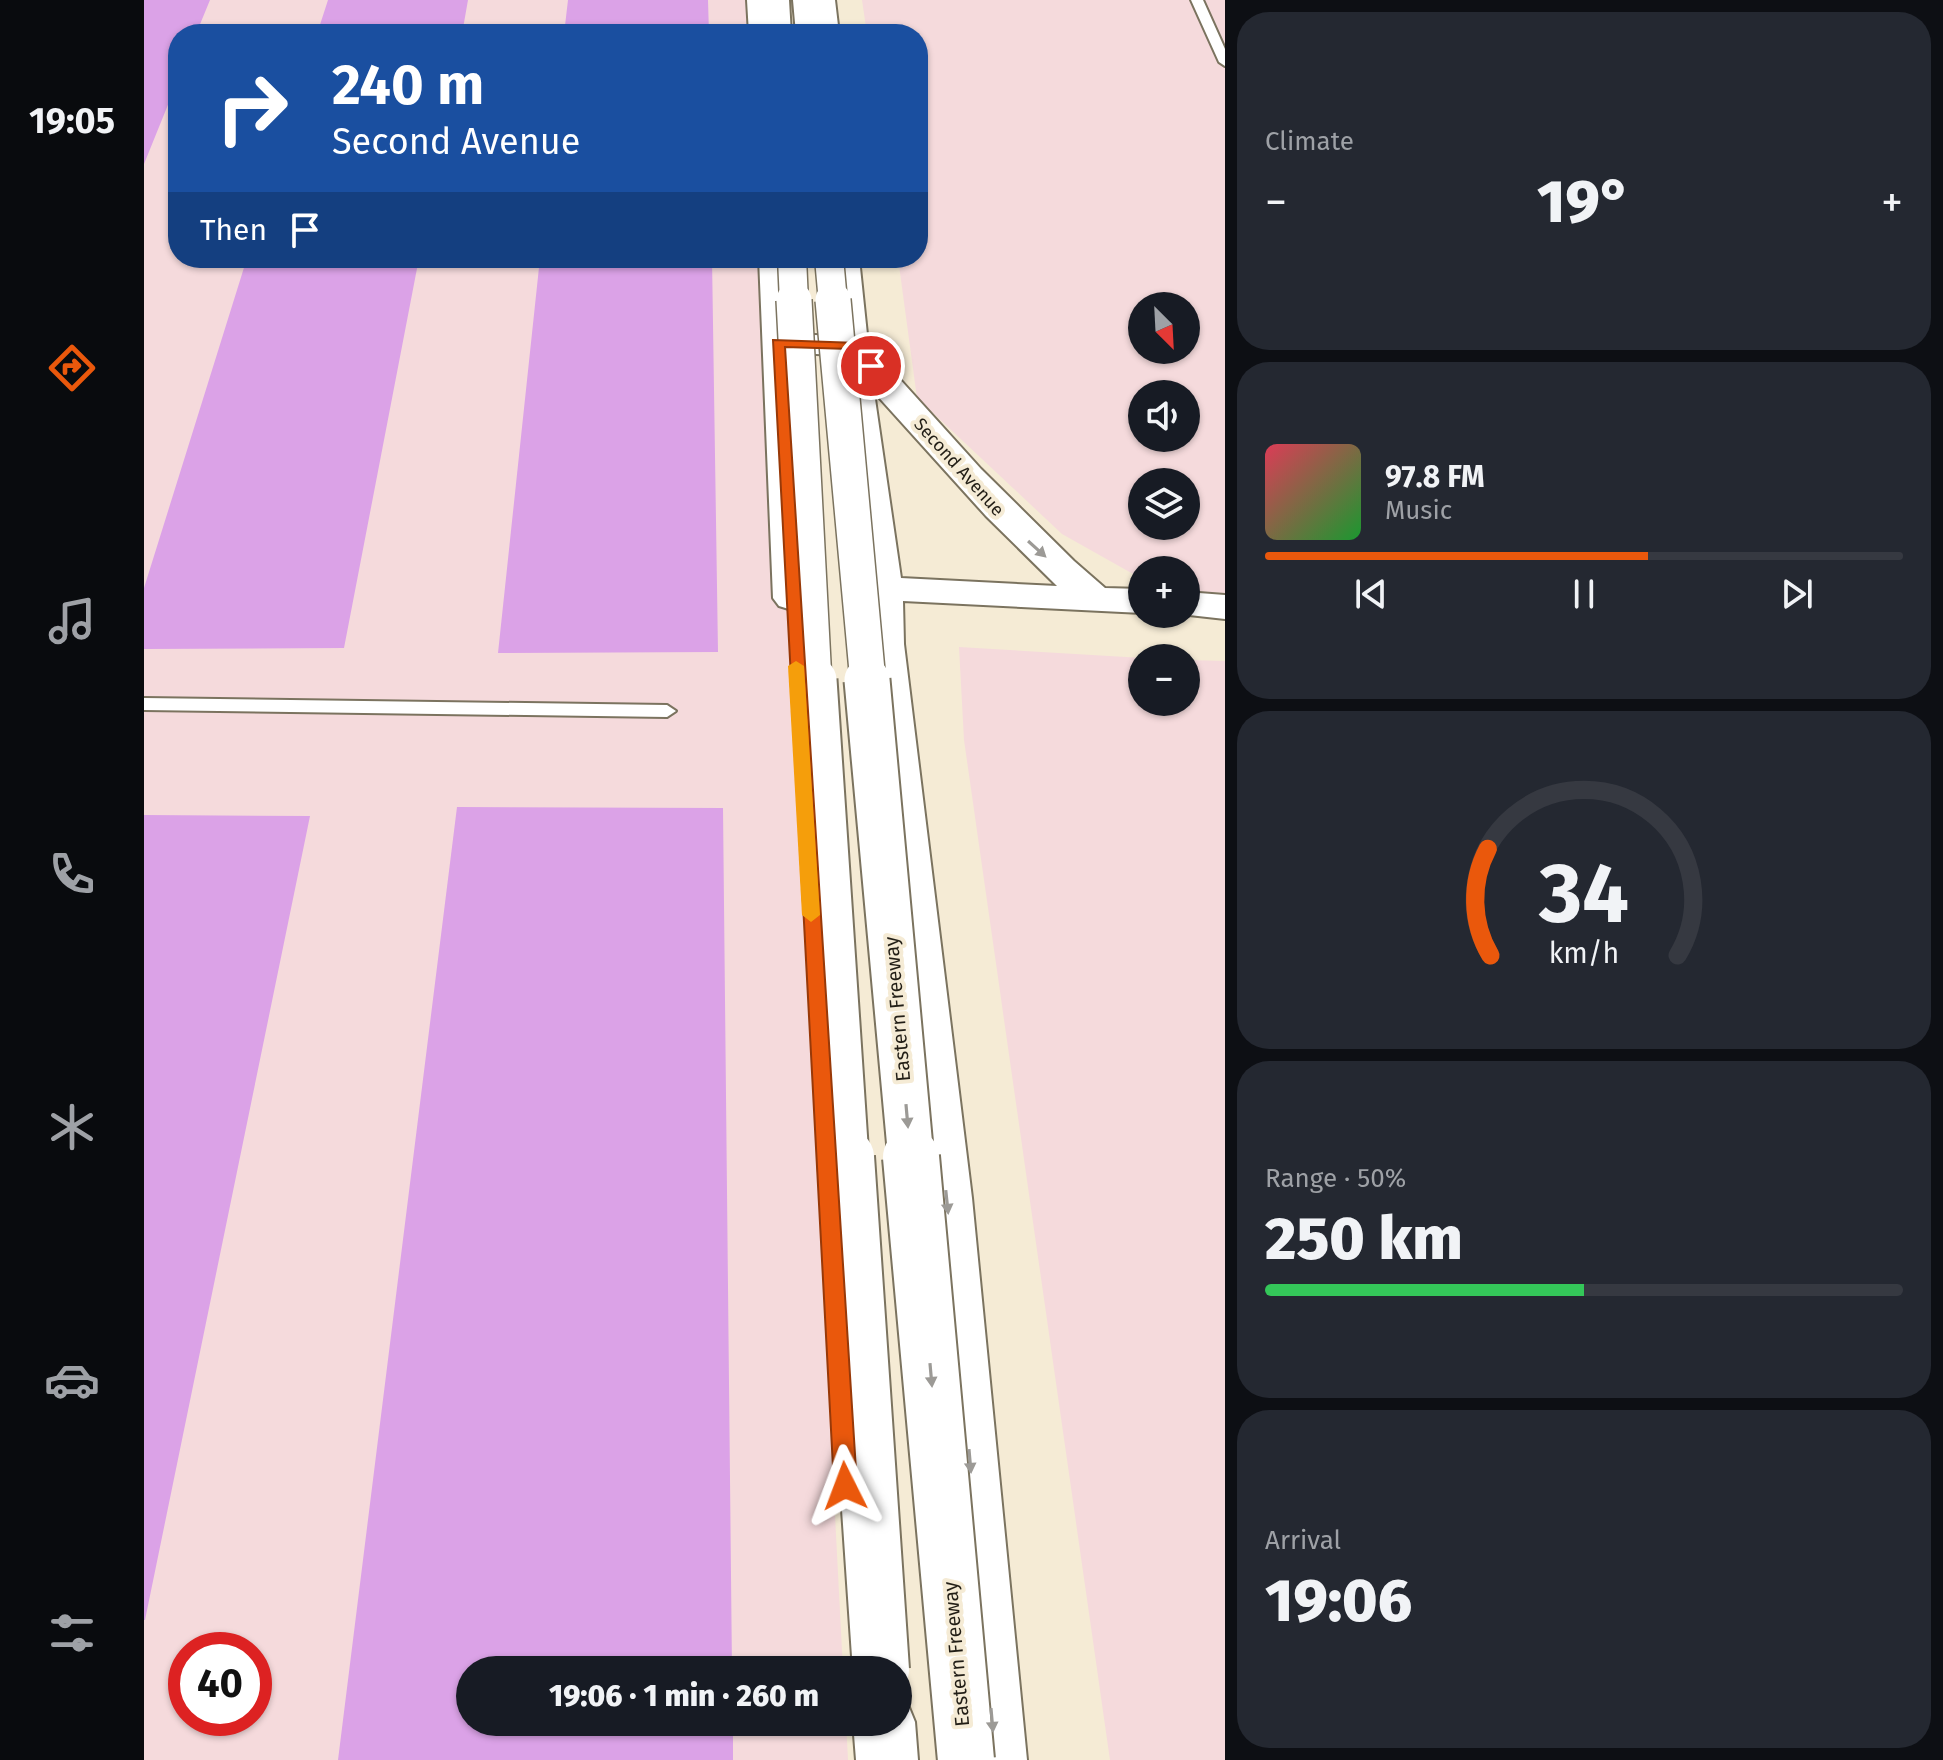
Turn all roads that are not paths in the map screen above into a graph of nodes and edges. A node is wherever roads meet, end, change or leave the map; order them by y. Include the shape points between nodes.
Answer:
1 (760, 0) edge
2 (776, 0) edge
3 (806, 0) edge
4 (822, 0) edge
5 (1197, 0) edge
6 (761, 24) edge
7 (777, 24) edge
8 (808, 24) edge
9 (825, 24) edge
10 (1225, 62) edge
11 (774, 268) edge
12 (793, 268) edge
13 (830, 268) edge
14 (845, 268) edge
15 (778, 343) junction
16 (853, 346) junction
17 (884, 589) junction
18 (1094, 598) junction
19 (1128, 600) edge
20 (1200, 605) edge
21 (1225, 607) edge
22 (144, 704) edge
23 (667, 711) dead end
24 (856, 1656) edge
25 (880, 1656) edge
26 (861, 1736) edge
27 (885, 1736) edge
28 (862, 1760) edge
29 (887, 1760) edge
30 (966, 1760) edge
31 (996, 1760) edge

1 - 6 main road
2 - 7 main road
3 - 8 main road
4 - 9 main road
5 - 10 lane
11 - 15 main road
12 - 25 main road, bridge via 814,684
13 -> 30 main road, Eastern Freeway, bridge
14 - 16 main road
15 - 16 main road
15 - 24 main road
16 - 17 main road
16 -> 18 main road, Second Avenue via 959,470 1034,548
17 - 18 main road
17 -> 31 main road via 885,644 947,1198
18 - 19 main road
20 - 21 main road
22 - 23 lane
26 - 28 main road
27 - 29 main road

